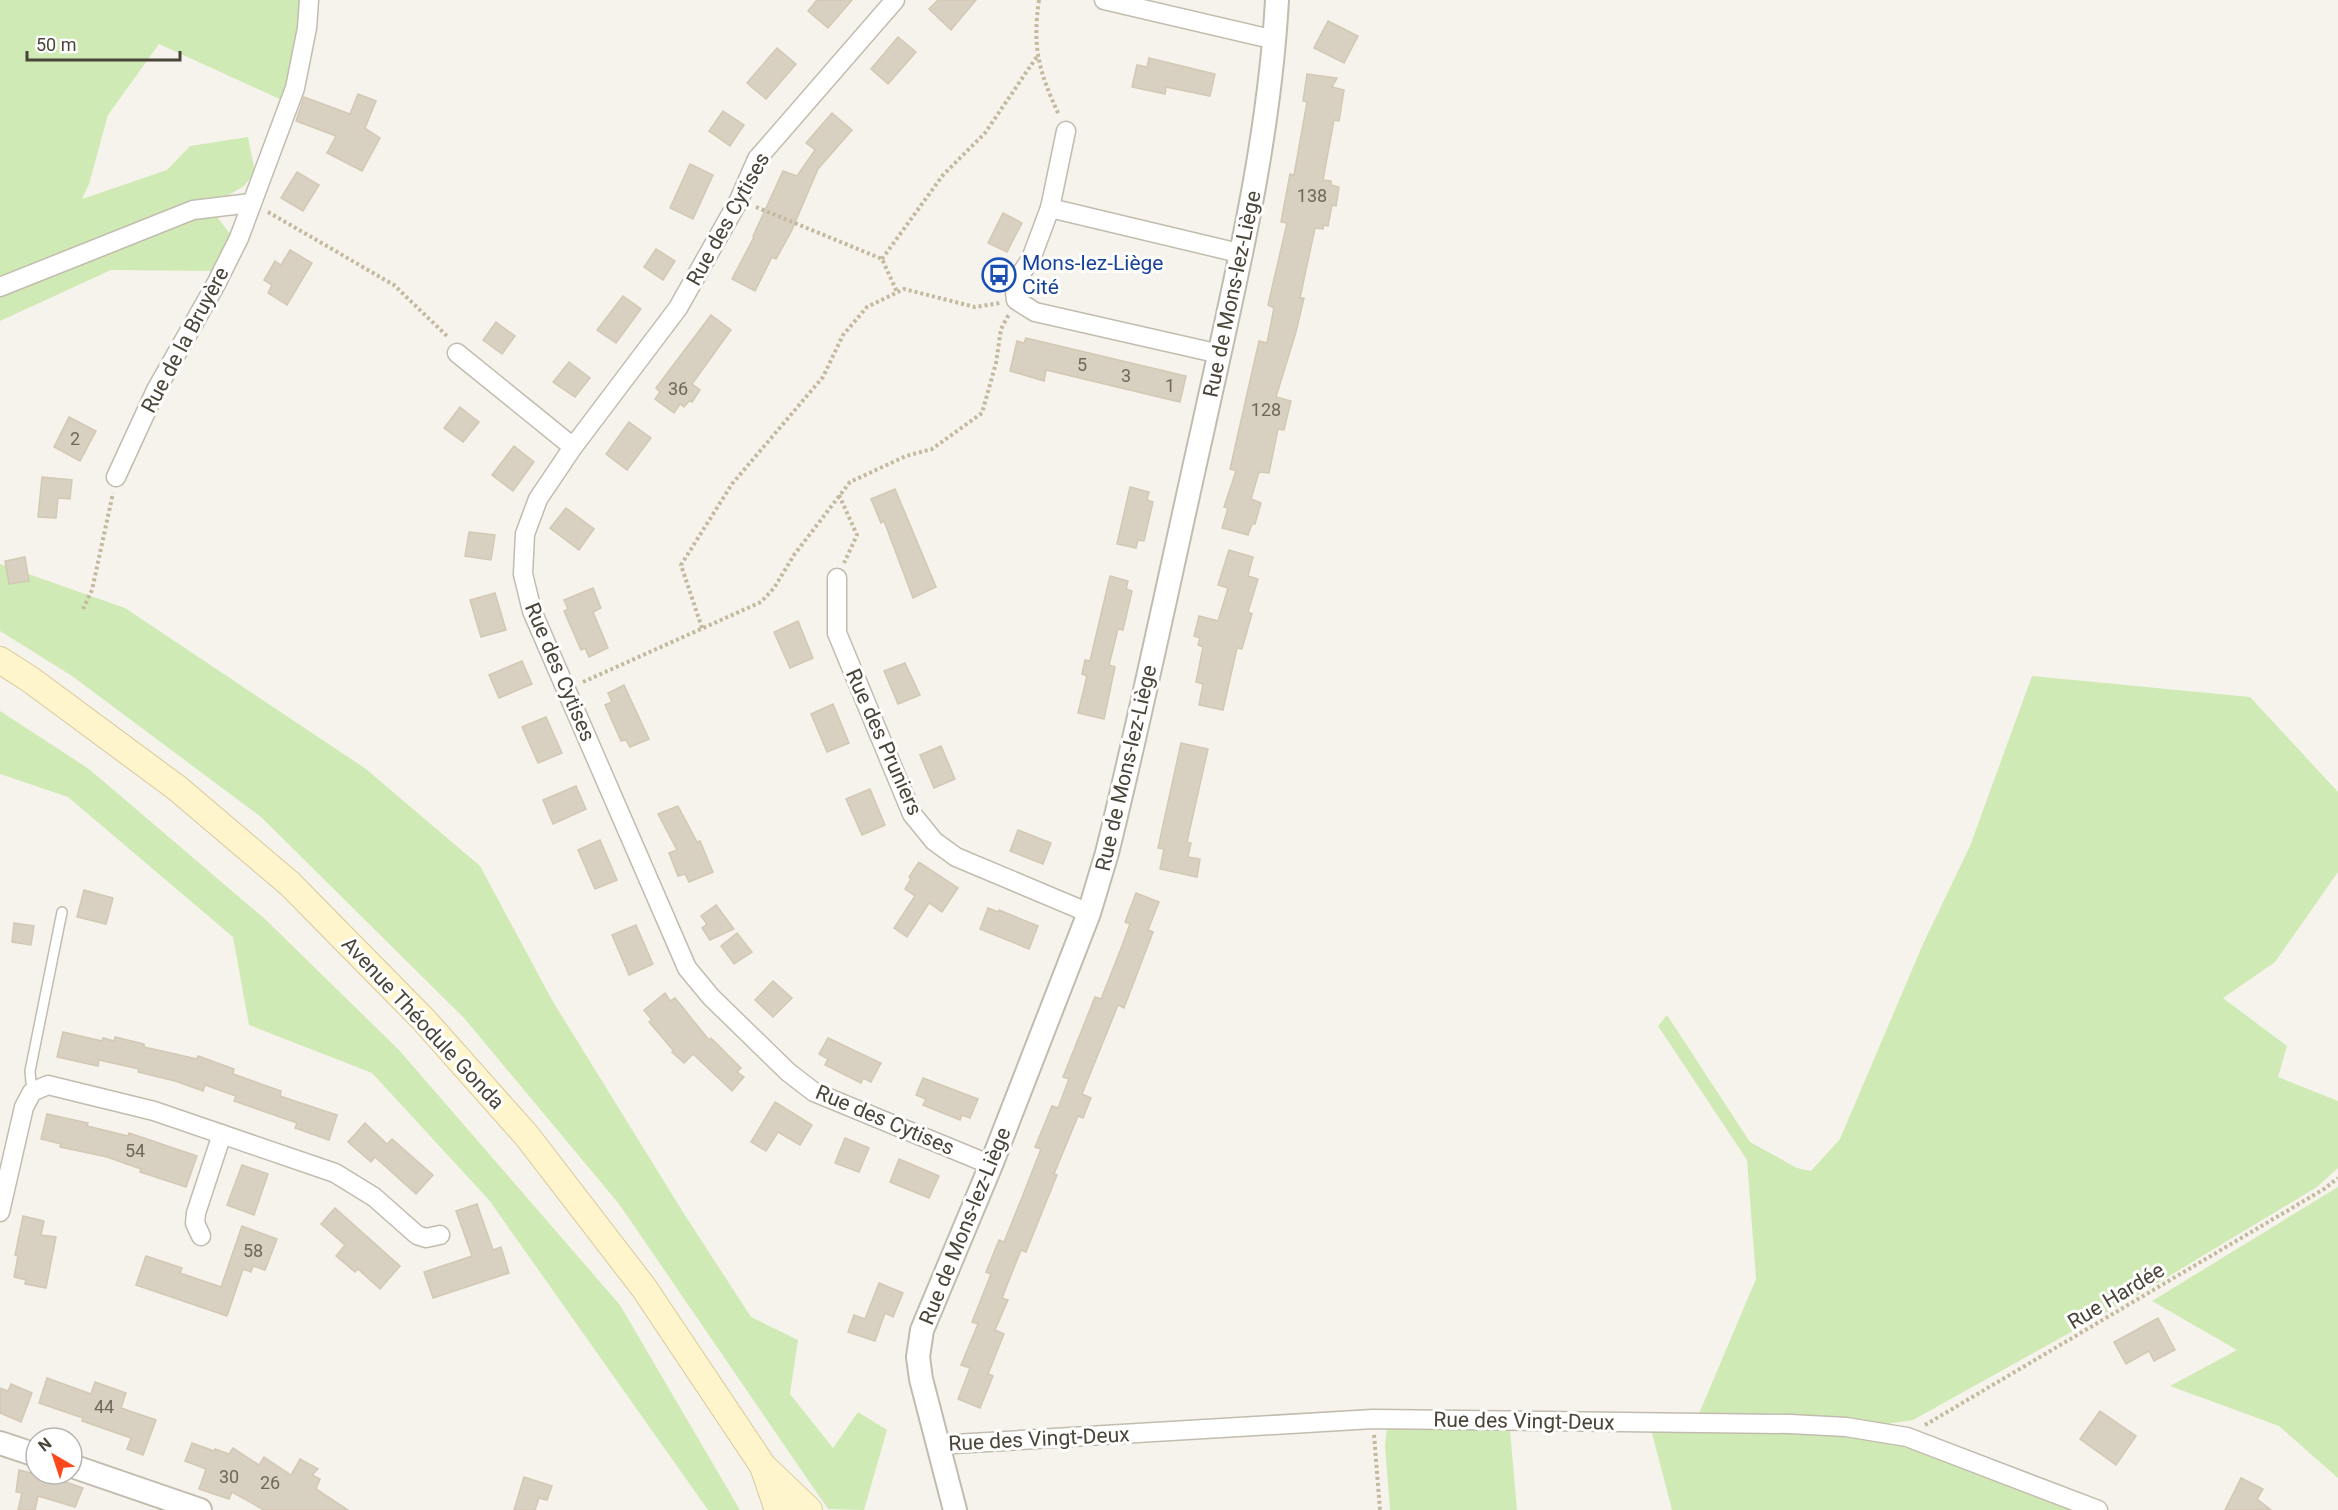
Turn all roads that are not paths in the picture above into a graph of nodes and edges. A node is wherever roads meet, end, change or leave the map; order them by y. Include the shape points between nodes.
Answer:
1 (309, 0) edge
2 (895, 0) edge
3 (1104, 0) edge
4 (1276, 0) edge
5 (1275, 40) junction
6 (1066, 131) road end
7 (251, 203) junction
8 (1050, 208) junction
9 (1243, 254) junction
10 (0, 287) edge
11 (457, 353) road end
12 (1220, 354) junction
13 (573, 447) junction
14 (117, 477) road end
15 (837, 578) road end
16 (0, 660) edge
17 (62, 912) dead end
18 (1089, 913) junction
19 (35, 1089) junction
20 (222, 1134) junction
21 (991, 1165) junction
22 (0, 1212) edge
23 (440, 1235) dead end
24 (201, 1236) dead end
25 (0, 1443) edge
26 (938, 1445) junction
27 (24, 1451) edge
28 (763, 1466) junction
29 (84, 1470) edge
30 (200, 1510) edge
31 (778, 1510) edge
32 (809, 1510) edge
33 (955, 1510) edge
34 (2098, 1510) edge

1 - 7 street, Rue de la Bruyère via 295,88
2 - 13 street, Rue des Cytises via 757,159 739,200 678,308
3 - 5 street
4 - 5 street, Rue de Mons-lez-Liège
5 - 9 street, Rue de Mons-lez-Liège via 1264,134
6 - 8 street
7 - 10 street via 193,210
7 - 14 street, Rue de la Bruyère via 239,238 156,390
8 - 9 street
8 - 12 street via 1031,259 1014,285 1016,300 1035,312
9 - 12 street, Rue de Mons-lez-Liège
11 - 13 street
12 - 18 street, Rue de Mons-lez-Liège via 1121,797
13 - 21 street, Rue des Cytises via 538,499 525,534 523,574 532,611 687,968 711,997 814,1092
15 - 18 street, Rue des Pruniers via 837,633 912,814 934,841 956,857
16 - 28 main road, Avenue Théodule Gonda via 177,788 290,884 423,1019 527,1136 644,1288
17 - 19 lane via 30,1071
18 - 21 street, Rue de Mons-lez-Liège
19 - 20 street via 48,1085 130,1103
19 - 22 street via 24,1107
20 - 23 street via 348,1179 417,1236
20 - 24 street via 196,1213 195,1223
21 - 26 street, Rue de Mons-lez-Liège via 921,1330 921,1379
25 - 27 street
26 - 33 street, Rue de Mons-lez-Liège
26 - 34 street, Rue des Vingt-Deux via 1373,1419 1846,1427 1907,1437
28 - 31 main road, Avenue Théodule Gonda
28 - 32 main road, Avenue Théodule Gonda
29 - 30 street

